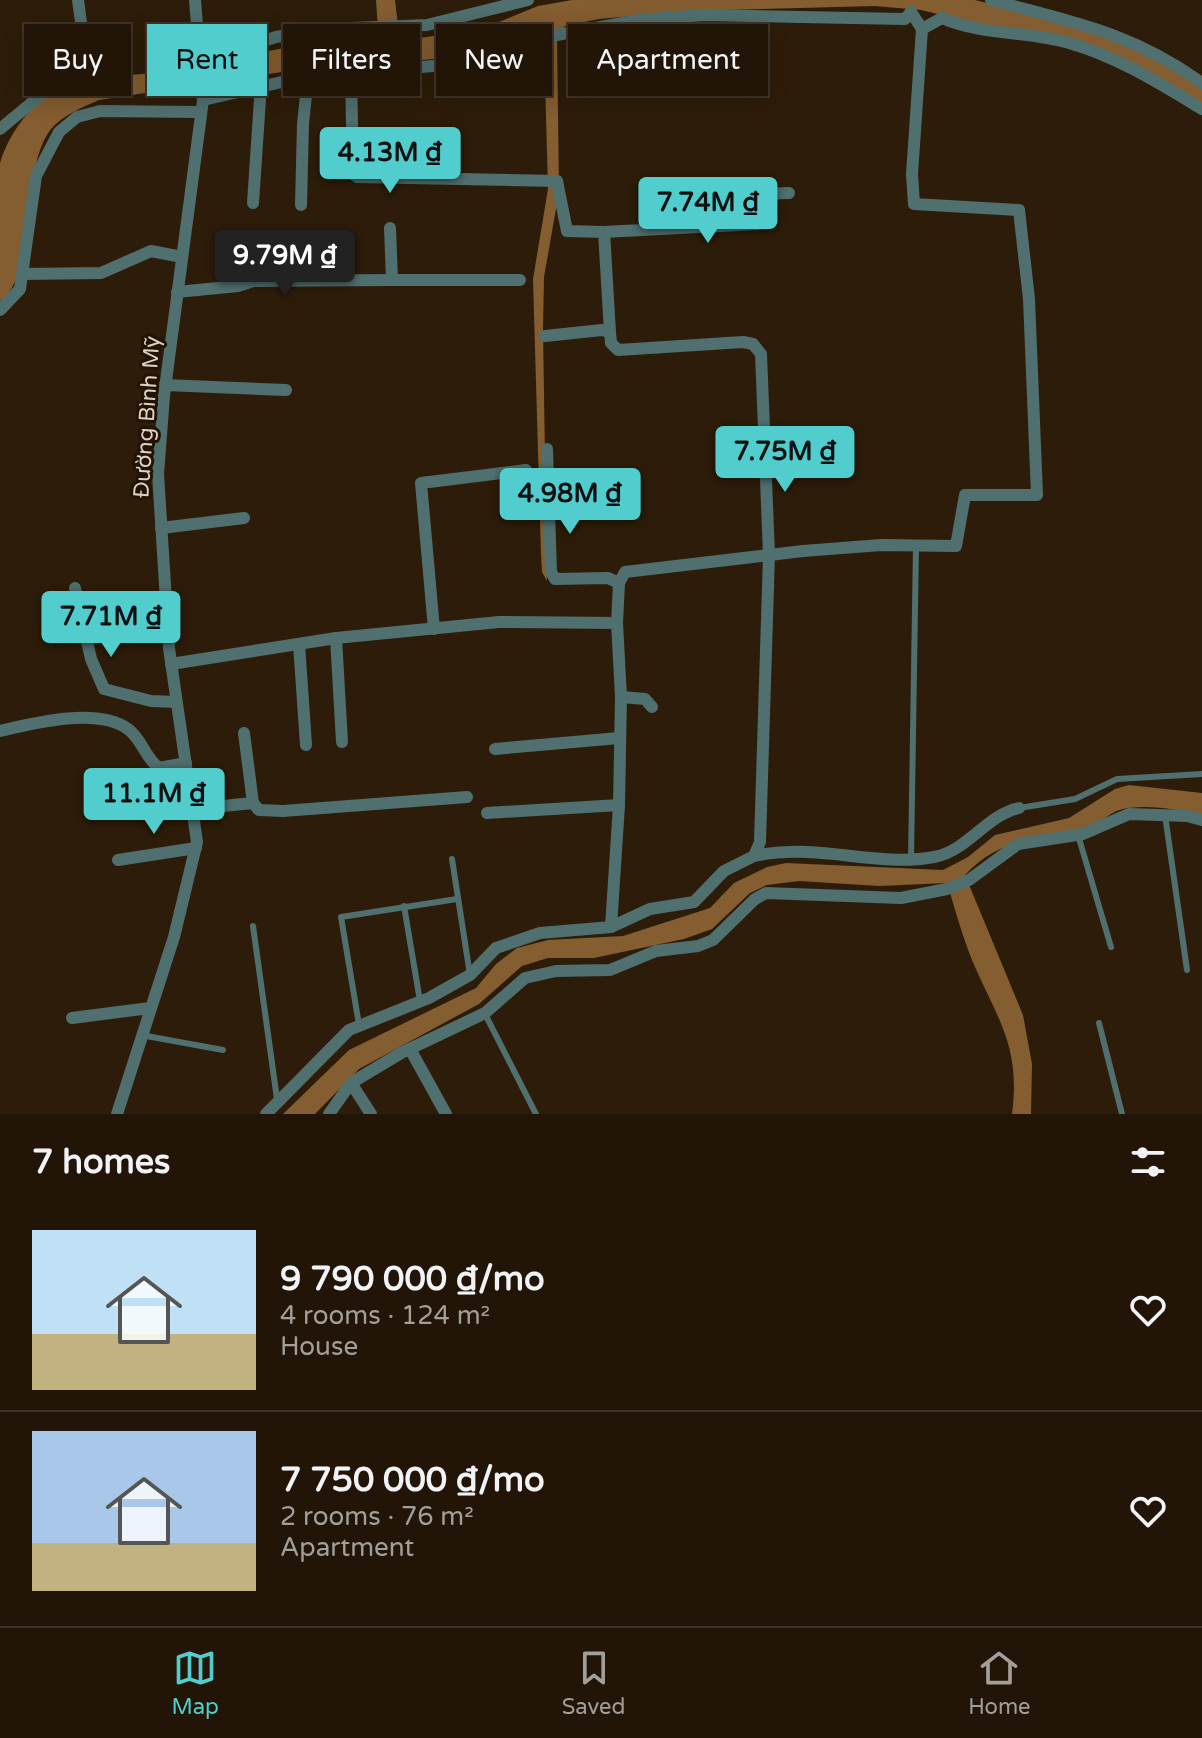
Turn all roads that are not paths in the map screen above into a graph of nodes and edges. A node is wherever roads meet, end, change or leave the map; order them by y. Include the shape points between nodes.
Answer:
1 (78, 0) edge
2 (195, 0) edge
3 (528, 0) edge
4 (991, 0) edge
5 (196, 24) edge
6 (922, 29) junction
7 (267, 40) edge
8 (420, 68) edge
9 (1202, 83) edge
10 (201, 96) edge
11 (219, 96) edge
12 (260, 96) edge
13 (306, 96) edge
14 (351, 96) edge
15 (201, 101) junction
16 (1202, 109) edge
17 (0, 129) edge
18 (789, 193) dead end
19 (253, 203) dead end
20 (301, 205) dead end
21 (390, 228) dead end
22 (604, 232) junction
23 (182, 257) junction
24 (23, 274) junction
25 (392, 280) junction
26 (520, 280) dead end
27 (177, 292) junction
28 (0, 310) edge
29 (610, 332) junction
30 (545, 336) dead end
31 (165, 385) junction
32 (286, 390) dead end
33 (547, 449) dead end
34 (526, 470) dead end
35 (244, 518) dead end
36 (161, 528) junction
37 (916, 546) junction
38 (769, 555) junction
39 (619, 583) junction
40 (75, 588) dead end
41 (617, 623) junction
42 (434, 629) junction
43 (336, 638) junction
44 (299, 644) junction
45 (171, 664) junction
46 (621, 697) junction
47 (176, 702) junction
48 (652, 707) dead end
49 (0, 731) edge
50 (244, 733) dead end
51 (619, 738) junction
52 (342, 742) dead end
53 (306, 745) dead end
54 (495, 749) dead end
55 (186, 763) junction
56 (1202, 774) edge
57 (467, 797) dead end
58 (253, 803) junction
59 (619, 805) junction
60 (1019, 808) joint
61 (193, 809) junction
62 (487, 813) dead end
63 (1165, 815) junction
64 (1202, 820) edge
65 (1078, 835) junction
66 (196, 848) junction
67 (754, 856) junction
68 (452, 859) dead end
69 (911, 859) junction
70 (118, 860) dead end
71 (457, 899) junction
72 (404, 906) junction
73 (253, 926) dead end
74 (611, 927) junction
75 (1111, 947) dead end
76 (1187, 970) dead end
77 (470, 975) junction
78 (420, 1001) junction
79 (150, 1008) junction
80 (485, 1013) junction
81 (72, 1018) dead end
82 (1099, 1023) dead end
83 (359, 1025) junction
84 (141, 1035) junction
85 (410, 1049) junction
86 (223, 1050) dead end
87 (351, 1083) junction
88 (277, 1099) junction
89 (117, 1114) edge
90 (266, 1114) edge
91 (329, 1114) edge
92 (371, 1114) edge
93 (446, 1114) edge
94 (536, 1114) edge
95 (1122, 1114) edge

1 - 17 street via 87,67 58,81
2 - 5 street, Đường Bình Mỹ
3 - 7 street via 427,25 374,25
4 - 9 street via 1098,27 1154,52
6 - 8 street via 911,12 905,19 704,15 607,24 540,38 483,62
6 - 16 street via 942,18 965,28 1069,43 1129,66
6 - 37 street via 912,198 917,205 1019,210 1038,492 1032,498 965,495 959,544
10 - 15 street, Đường Bình Mỹ
11 - 15 street
12 - 19 street
13 - 20 street
14 - 22 street via 357,177 557,181 567,231
15 - 23 street, Đường Bình Mỹ
15 - 24 street via 100,111 77,117 59,132 36,176
18 - 22 street via 763,194 757,224
21 - 25 street
22 - 29 street
23 - 24 street via 151,251 101,273
23 - 27 street, Đường Bình Mỹ
24 - 28 street via 20,289
25 - 26 street
25 - 27 street via 253,281
27 - 31 street, Đường Bình Mỹ
29 - 30 street
29 - 38 street via 618,350 743,342 761,354
31 - 32 street
31 - 36 street, Đường Bình Mỹ via 158,474
33 - 39 street via 551,572 555,579 608,578
34 - 42 street via 421,483
35 - 36 street
36 - 45 street, Đường Bình Mỹ
37 - 38 street
37 - 69 lane
38 - 39 street via 625,572
38 - 67 street via 763,819
39 - 41 street
40 - 47 street via 91,659 104,689
41 - 42 street via 499,622
41 - 46 street
42 - 43 street
43 - 44 street
43 - 52 street
44 - 45 street
44 - 53 street
45 - 47 street, Đường Bình Mỹ
46 - 48 street via 645,699
46 - 51 street
47 - 55 street, Đường Bình Mỹ
49 - 55 street via 59,716 117,724 130,730 159,768
50 - 58 street
51 - 54 street
51 - 59 street
55 - 61 street, Đường Bình Mỹ
56 - 60 lane via 1117,779 1075,799
57 - 58 street via 283,811 259,810
58 - 61 street
59 - 62 street
59 - 74 street
60 - 69 street via 981,827 956,849
61 - 66 street, Đường Bình Mỹ
63 - 64 street
63 - 65 street via 1129,814
63 - 76 lane
65 - 75 lane
65 - 80 street via 1018,844 969,880 901,898 766,893 713,940 656,951 610,970 531,975
66 - 70 street
66 - 79 street, Đường Bình Mỹ
67 - 69 street via 806,849
67 - 74 street via 724,871 694,902 650,909
68 - 71 lane
71 - 72 lane
71 - 77 lane
72 - 78 lane
72 - 83 lane via 341,917
73 - 88 lane
74 - 77 street via 519,938 496,948
77 - 78 street
78 - 83 street
79 - 81 street
79 - 84 street, Đường Bình Mỹ
80 - 85 street
80 - 94 lane
82 - 95 lane
83 - 88 street
84 - 86 lane
84 - 89 street, Đường Bình Mỹ
85 - 87 street
85 - 93 street
87 - 91 street
87 - 92 street
88 - 90 street

